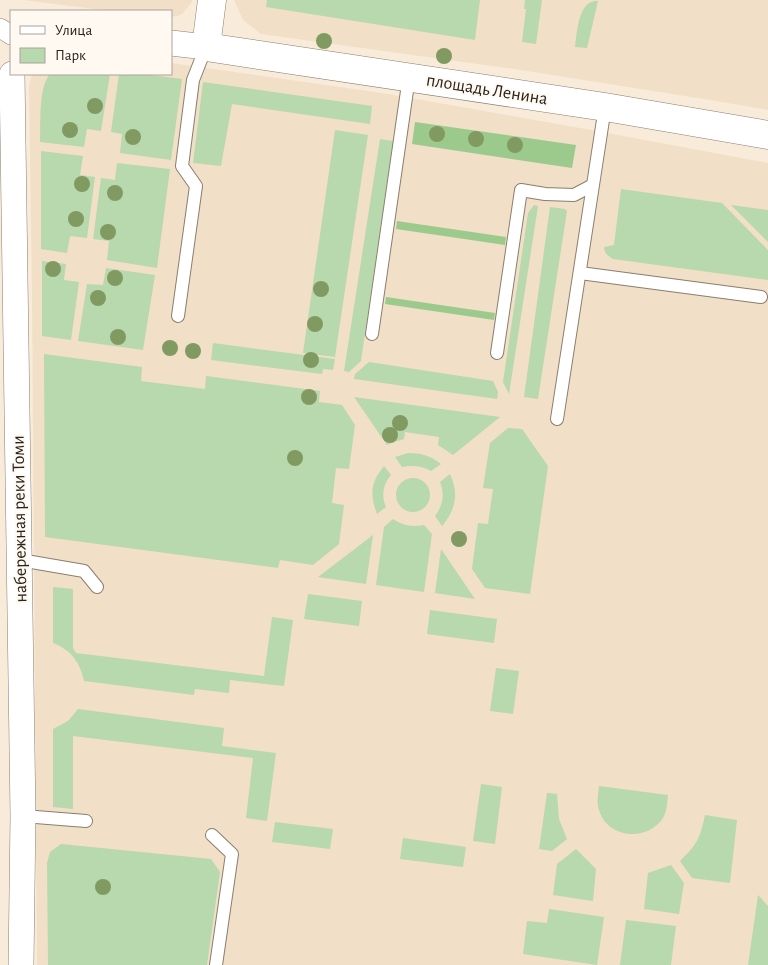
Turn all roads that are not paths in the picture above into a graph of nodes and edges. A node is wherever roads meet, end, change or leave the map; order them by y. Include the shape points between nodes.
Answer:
1 (212, 0) edge
2 (172, 43) edge
3 (206, 47) junction
4 (12, 75) edge
5 (409, 77) junction
6 (605, 107) junction
7 (768, 135) edge
8 (593, 185) junction
9 (580, 273) junction
10 (761, 297) dead end
11 (178, 316) dead end
12 (372, 334) dead end
13 (497, 353) dead end
14 (557, 419) dead end
15 (20, 560) junction
16 (97, 587) dead end
17 (23, 816) junction
18 (86, 821) dead end
19 (212, 835) dead end
20 (21, 965) edge
21 (216, 965) edge

1 - 3 street
2 - 3 street
3 - 5 street, площадь Ленина
3 - 11 lane via 193,80 182,166 196,186
4 - 15 street, набережная реки Томи
5 - 6 street, площадь Ленина
5 - 12 lane
6 - 7 street, площадь Ленина
6 - 8 lane
8 - 9 lane
8 - 13 lane via 574,195 521,190
9 - 10 lane
9 - 14 lane
15 - 16 lane via 84,571
15 - 17 street, набережная реки Томи
17 - 18 lane
17 - 20 street, набережная реки Томи
19 - 21 lane via 232,854

